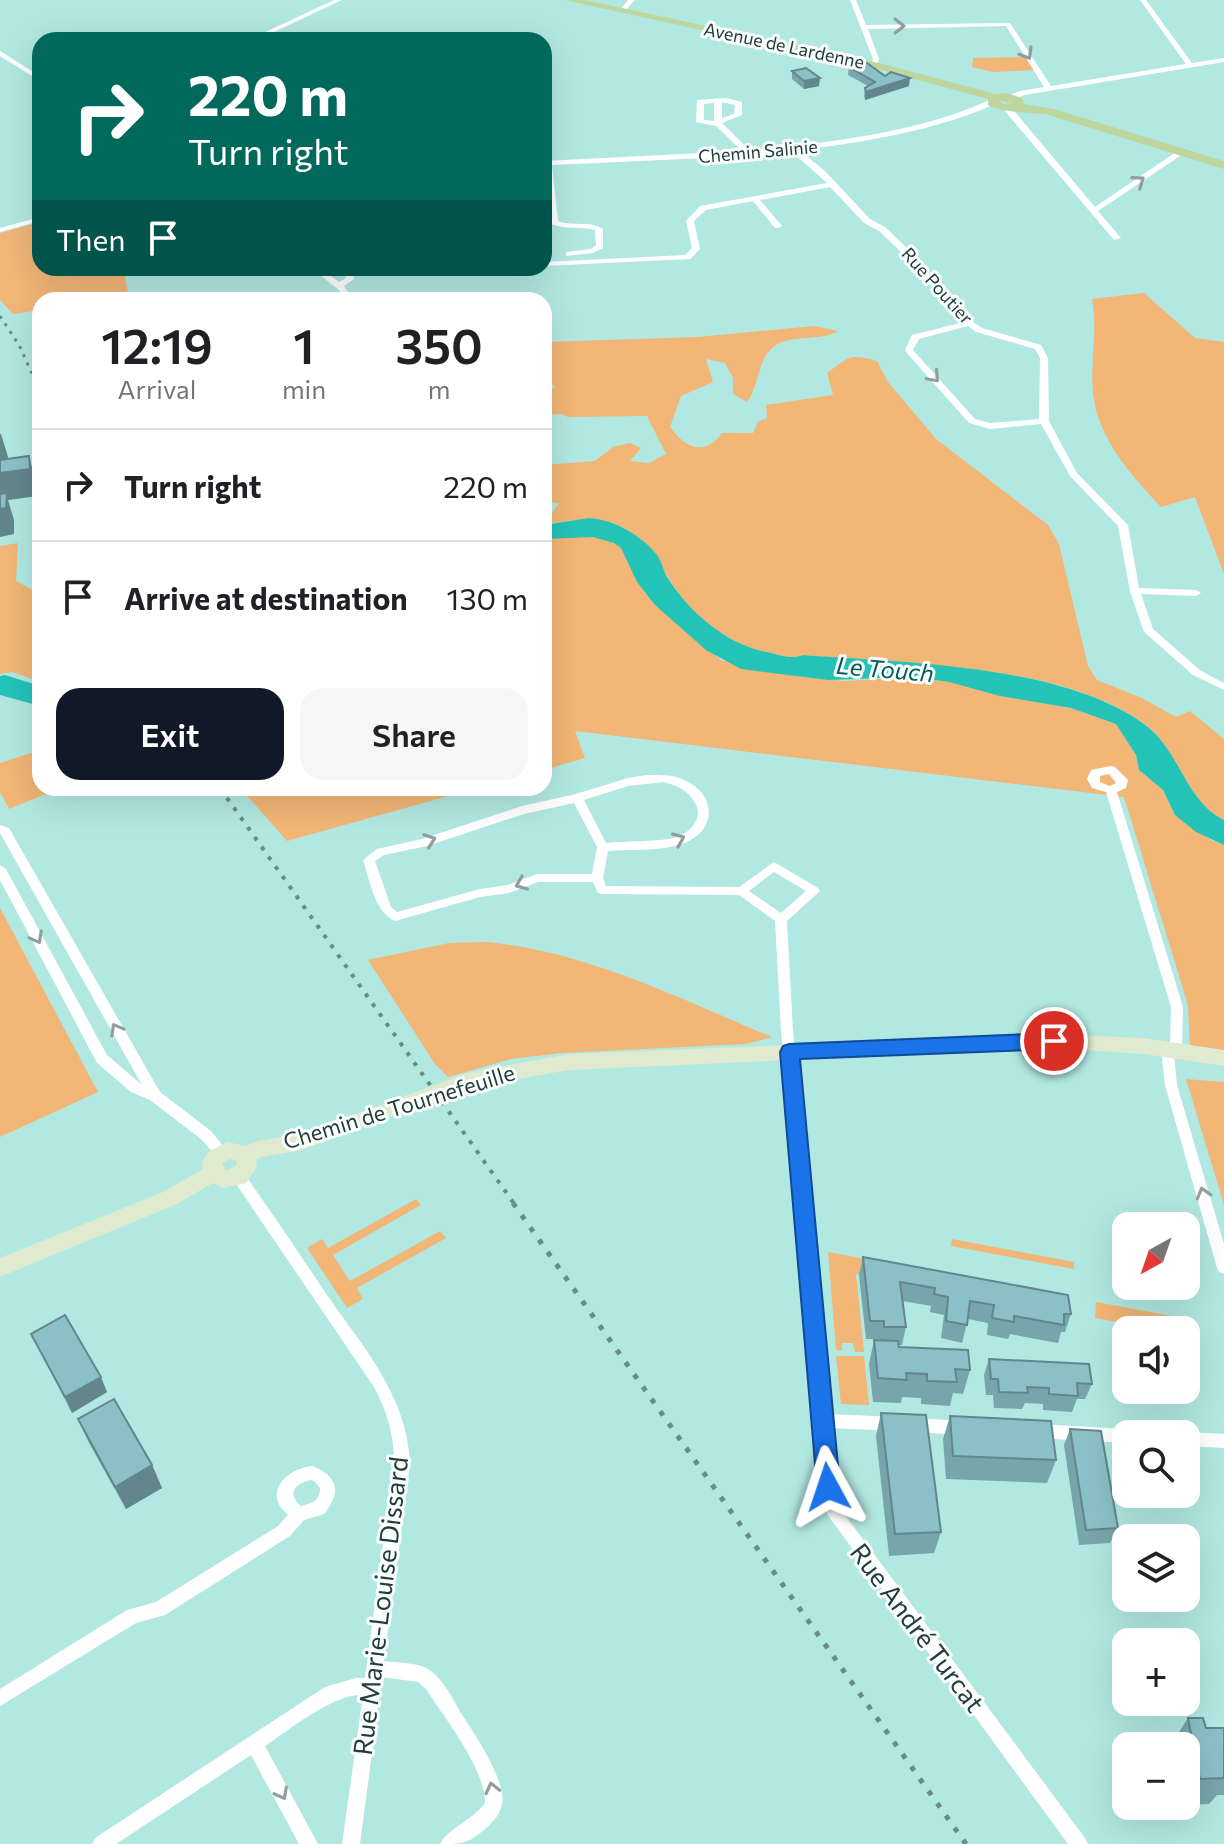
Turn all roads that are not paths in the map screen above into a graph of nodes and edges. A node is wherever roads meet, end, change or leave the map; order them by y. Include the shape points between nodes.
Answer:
1 (339, 0) edge
2 (570, 0) edge
3 (632, 0) edge
4 (853, 0) edge
5 (1143, 0) edge
6 (622, 11) junction
7 (863, 27) junction
8 (269, 32) edge
9 (0, 53) edge
10 (1224, 60) edge
11 (1189, 64) junction
12 (874, 65) junction
13 (32, 74) edge
14 (1048, 88) junction
15 (718, 100) junction
16 (1004, 103) junction
17 (719, 122) junction
18 (794, 149) junction
19 (1182, 152) junction
20 (749, 154) junction
21 (552, 163) edge
22 (1224, 165) edge
23 (832, 184) junction
24 (754, 198) junction
25 (552, 207) edge
26 (1095, 210) junction
27 (32, 221) edge
28 (778, 226) dead end
29 (0, 230) edge
30 (1117, 238) dead end
31 (569, 254) dead end
32 (552, 264) edge
33 (326, 276) edge
34 (349, 276) edge
35 (339, 285) junction
36 (344, 292) edge
37 (969, 323) junction
38 (1044, 421) junction
39 (1135, 591) junction
40 (1196, 593) dead end
41 (1224, 689) edge
42 (1111, 790) dead end
43 (577, 798) junction
44 (0, 829) edge
45 (603, 847) junction
46 (0, 869) edge
47 (597, 878) junction
48 (741, 891) junction
49 (781, 919) junction
50 (80, 964) junction
51 (56, 972) junction
52 (1171, 1050) junction
53 (789, 1052) junction
54 (1224, 1058) edge
55 (155, 1096) junction
56 (221, 1152) junction
57 (245, 1156) junction
58 (213, 1173) junction
59 (239, 1177) junction
60 (0, 1268) edge
61 (1224, 1268) edge
62 (823, 1421) junction
63 (984, 1430) edge
64 (1024, 1431) edge
65 (1112, 1435) edge
66 (1200, 1440) edge
67 (1224, 1441) edge
68 (299, 1514) dead end
69 (375, 1668) junction
70 (373, 1687) junction
71 (0, 1698) edge
72 (254, 1744) junction
73 (101, 1844) edge
74 (309, 1844) edge
75 (351, 1844) edge
76 (449, 1844) edge
77 (1079, 1844) edge

1 - 8 street
2 - 6 main road, Avenue de Lardenne
3 - 6 street
4 - 7 street
5 - 11 street
6 - 12 main road, Avenue de Lardenne
7 - 12 street
7 -> 14 street via 1008,24
9 - 13 street
10 - 11 street, Chemin Salinie
11 - 14 street, Chemin Salinie
12 - 16 main road, Avenue de Lardenne
14 - 16 street, Chemin Salinie
15 - 17 street
15 - 17 street via 736,103 740,113
15 - 17 street via 698,105 700,122
16 - 18 street, Chemin Salinie via 870,137
16 - 19 main road, Avenue de Lardenne
16 - 26 street
17 - 20 street
18 - 20 street, Chemin Salinie
18 - 23 street, Rue Poutier
19 - 22 main road, Avenue de Lardenne
26 -> 19 street
20 - 21 street, Chemin Salinie
23 - 24 street
23 - 37 street, Rue Poutier via 904,250
24 - 28 street
24 - 32 street via 703,208 694,215 690,221 696,249 687,257
25 - 31 street via 554,222 561,226 599,229 600,246
26 - 30 street
27 - 29 street
33 - 35 street
34 - 35 street
35 - 36 street
37 - 38 street, Rue Poutier via 1038,347 1044,358
37 -> 38 street via 915,337 909,350 972,421 990,426
38 - 39 street, Rue Poutier via 1073,474 1123,525
39 - 40 street
39 - 41 street, Rue Poutier via 1158,643
42 - 52 street via 1177,1007
43 - 45 street
45 -> 43 street via 665,845 687,838 703,819 701,799 685,784 653,777
47 -> 43 street via 537,878 395,917 386,909 369,865 381,852
44 - 50 street
45 - 47 street
46 -> 51 street
47 - 48 street via 598,887 607,892
48 - 49 street
48 - 49 street via 774,866 814,891
49 - 53 street, Rue André Turcat
50 - 51 street
55 -> 50 street
51 - 55 street via 102,1059 136,1088
52 - 53 street, Chemin de Tournefeuille via 1054,1041
52 - 54 street, Chemin de Tournefeuille
61 -> 52 street via 1171,1085
53 - 57 street, Chemin de Tournefeuille via 569,1062 509,1071 467,1081 302,1142
53 - 62 street, Rue André Turcat
55 - 56 street
56 - 57 street via 235,1150
56 - 58 street via 212,1162
57 - 59 street via 247,1167
58 - 59 street via 224,1180
58 - 60 street via 170,1198
59 - 69 street, Rue Marie-Louise Dissard via 397,1415 402,1463
62 - 63 street
62 - 77 street, Rue André Turcat via 831,1501 840,1525
64 - 65 street
66 - 67 street
68 - 71 street via 284,1531 197,1586 159,1609 133,1616
69 - 70 street, Rue Marie-Louise Dissard
76 -> 69 street via 489,1813 495,1801 493,1781 432,1683 421,1674
70 - 72 street via 331,1693
70 - 75 street, Rue Marie-Louise Dissard
72 - 73 street
72 -> 74 street

